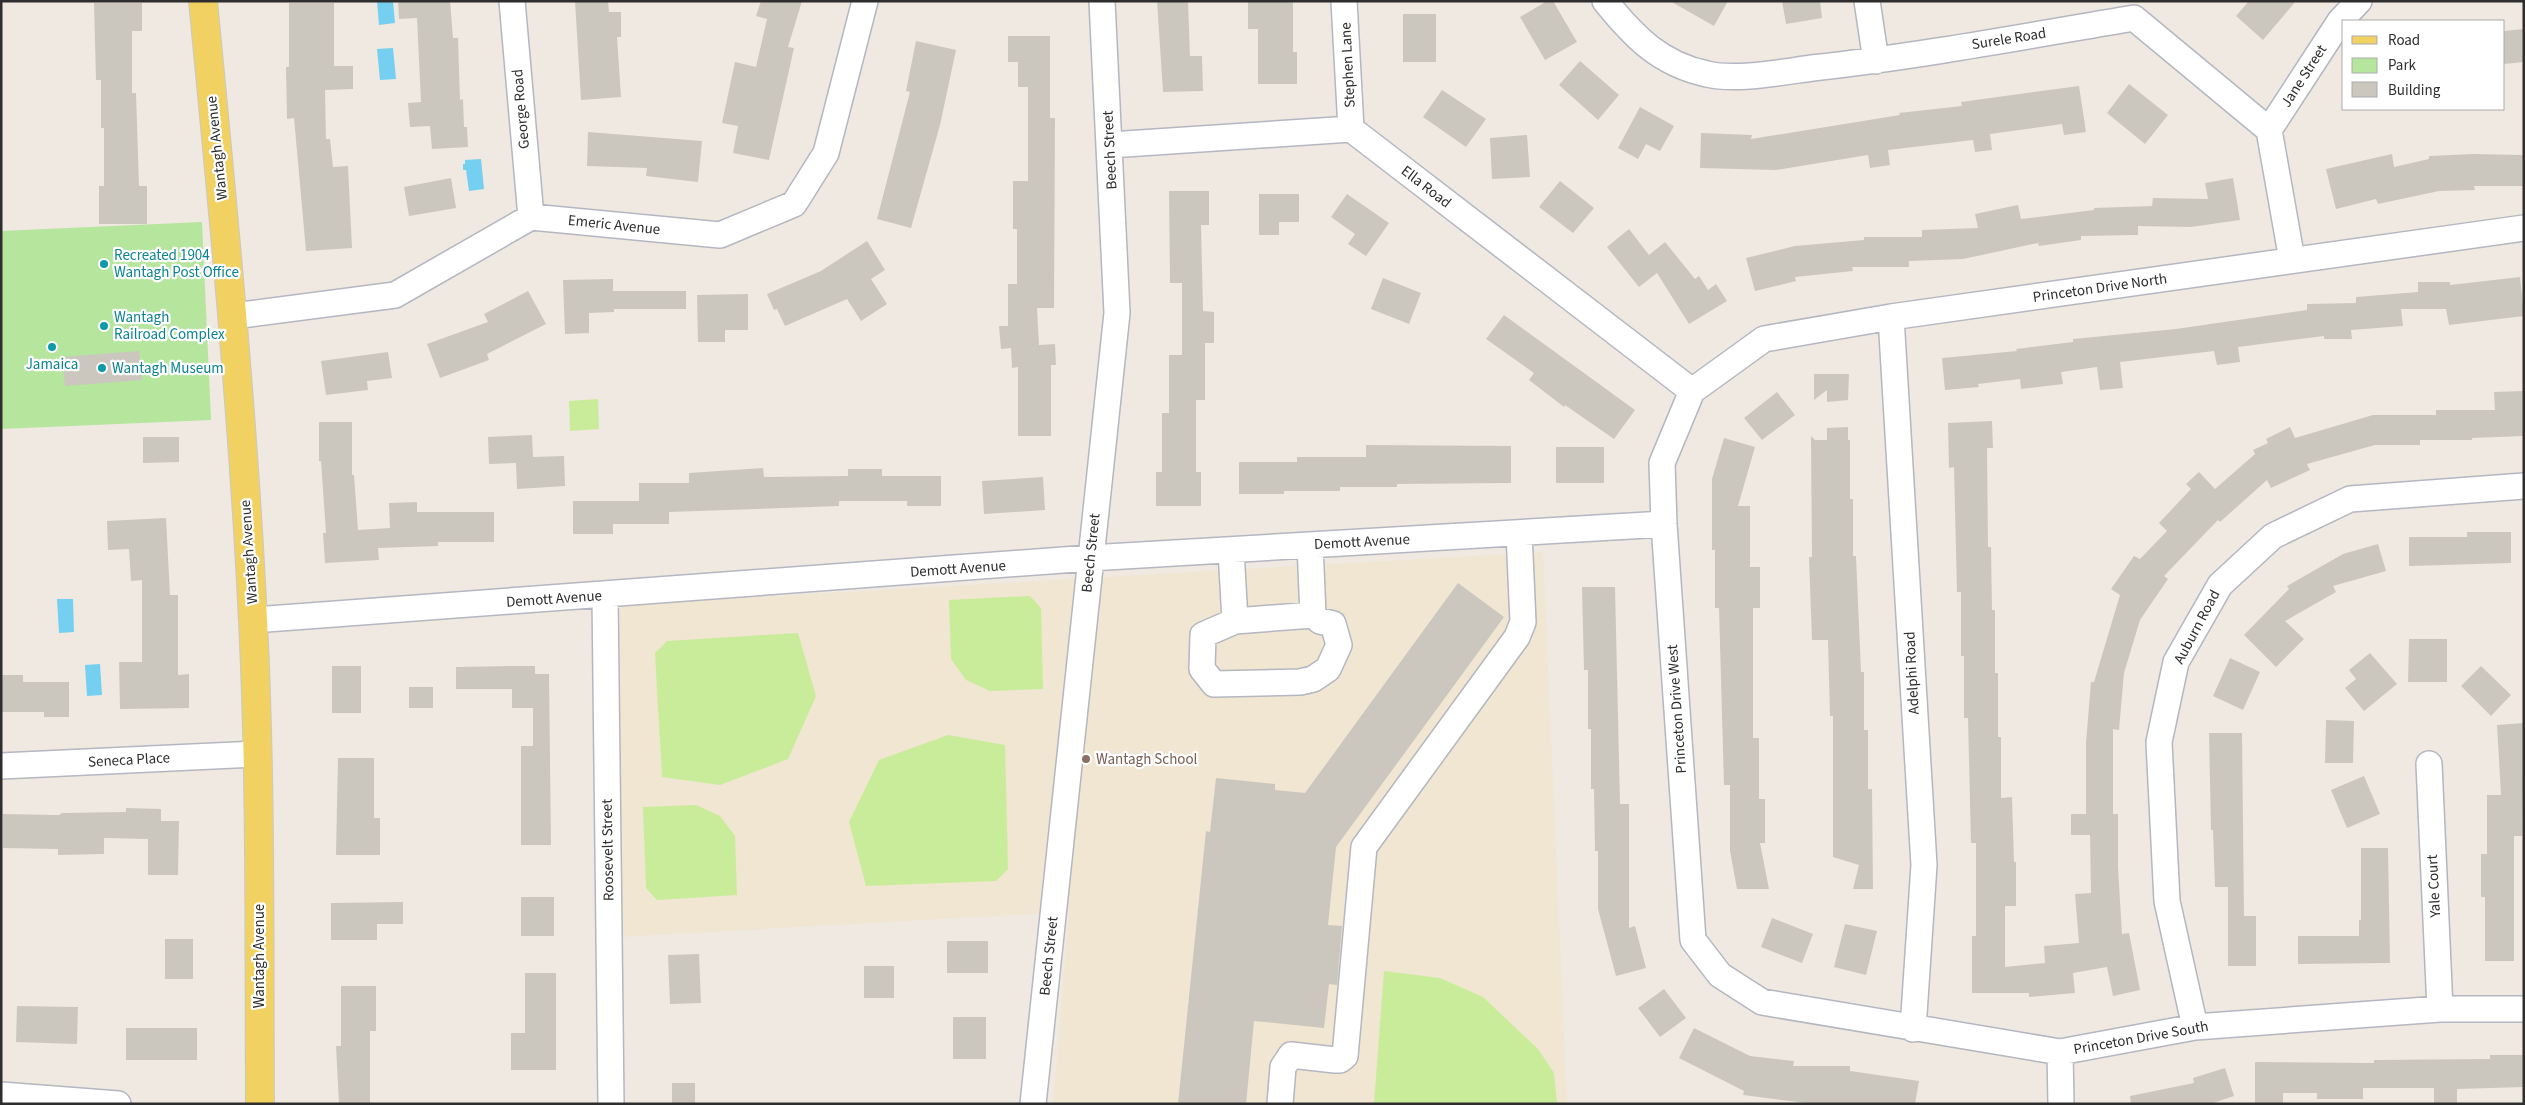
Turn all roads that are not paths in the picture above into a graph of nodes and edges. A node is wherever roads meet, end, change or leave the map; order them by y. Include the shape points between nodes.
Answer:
1 (203, 1) edge
2 (512, 1) edge
3 (865, 1) edge
4 (1102, 1) edge
5 (1344, 1) edge
6 (1605, 1) edge
7 (1867, 1) edge
8 (2359, 1) edge
9 (2132, 10) edge
10 (1876, 61) junction
11 (1351, 129) junction
12 (2269, 130) junction
13 (1110, 145) junction
14 (531, 217) junction
15 (2524, 228) edge
16 (2292, 260) junction
17 (234, 316) junction
18 (1891, 317) junction
19 (1692, 391) junction
20 (2524, 486) edge
21 (1664, 524) junction
22 (1519, 533) junction
23 (1310, 545) junction
24 (1230, 550) junction
25 (1090, 558) junction
26 (605, 596) junction
27 (1313, 616) junction
28 (253, 620) junction
29 (1235, 621) junction
30 (258, 754) junction
31 (2429, 764) dead end
32 (1, 766) edge
33 (1762, 1002) joint
34 (2440, 1008) junction
35 (2524, 1009) edge
36 (2195, 1026) junction
37 (1913, 1029) junction
38 (2060, 1052) junction
39 (1, 1095) edge
40 (118, 1104) edge
41 (260, 1104) edge
42 (611, 1104) edge
43 (1033, 1104) edge
44 (1280, 1104) edge
45 (2061, 1104) edge

1 - 17 main road, Wantagh Avenue
2 - 14 street, George Road
3 - 14 street, Emeric Avenue via 826,153 794,204 720,236
4 - 13 street, Beech Street
5 - 11 street, Stephen Lane
6 - 10 street, Surele Road via 1632,35 1667,61 1708,75 1752,76
7 - 10 street
8 - 12 street, Jane Street via 2340,21
9 - 10 street, Surele Road
9 - 12 street, Surele Road
11 - 13 street
11 - 19 street, Ella Road
12 - 16 street
13 - 25 street, Beech Street via 1117,313
14 - 17 street via 395,295
15 - 16 street, Princeton Drive North
16 - 18 street, Princeton Drive North
17 - 28 main road, Wantagh Avenue
18 - 19 street, Princeton Drive North via 1764,339
18 - 37 street, Adelphi Road via 1924,865
19 - 21 street, Princeton Drive West via 1662,463
20 - 36 street, Auburn Road via 2350,499 2273,536 2220,585 2176,662 2158,742 2167,901
21 - 22 street, Demott Avenue
21 - 33 street, Princeton Drive West via 1693,940 1720,975
22 - 23 street, Demott Avenue
22 - 44 street via 1523,622 1517,637 1364,847 1344,1056 1335,1060 1291,1055 1283,1067
23 - 24 street, Demott Avenue
23 - 27 street
24 - 25 street, Demott Avenue
24 - 29 street
25 - 26 street, Demott Avenue
25 - 43 street, Beech Street
26 - 28 street, Demott Avenue
26 - 42 street, Roosevelt Street
27 - 29 street
27 - 29 street via 1333,624 1339,645 1328,669 1313,679 1300,682 1214,684 1202,669 1203,635
28 - 30 main road, Wantagh Avenue
30 - 32 street, Seneca Place
30 - 41 main road, Wantagh Avenue
31 - 34 street, Yale Court
33 - 37 street, Princeton Drive South
34 - 35 street, Princeton Drive South
34 - 36 street, Princeton Drive South
36 - 38 street, Princeton Drive South
37 - 38 street, Princeton Drive South
38 - 45 street
39 - 40 street

